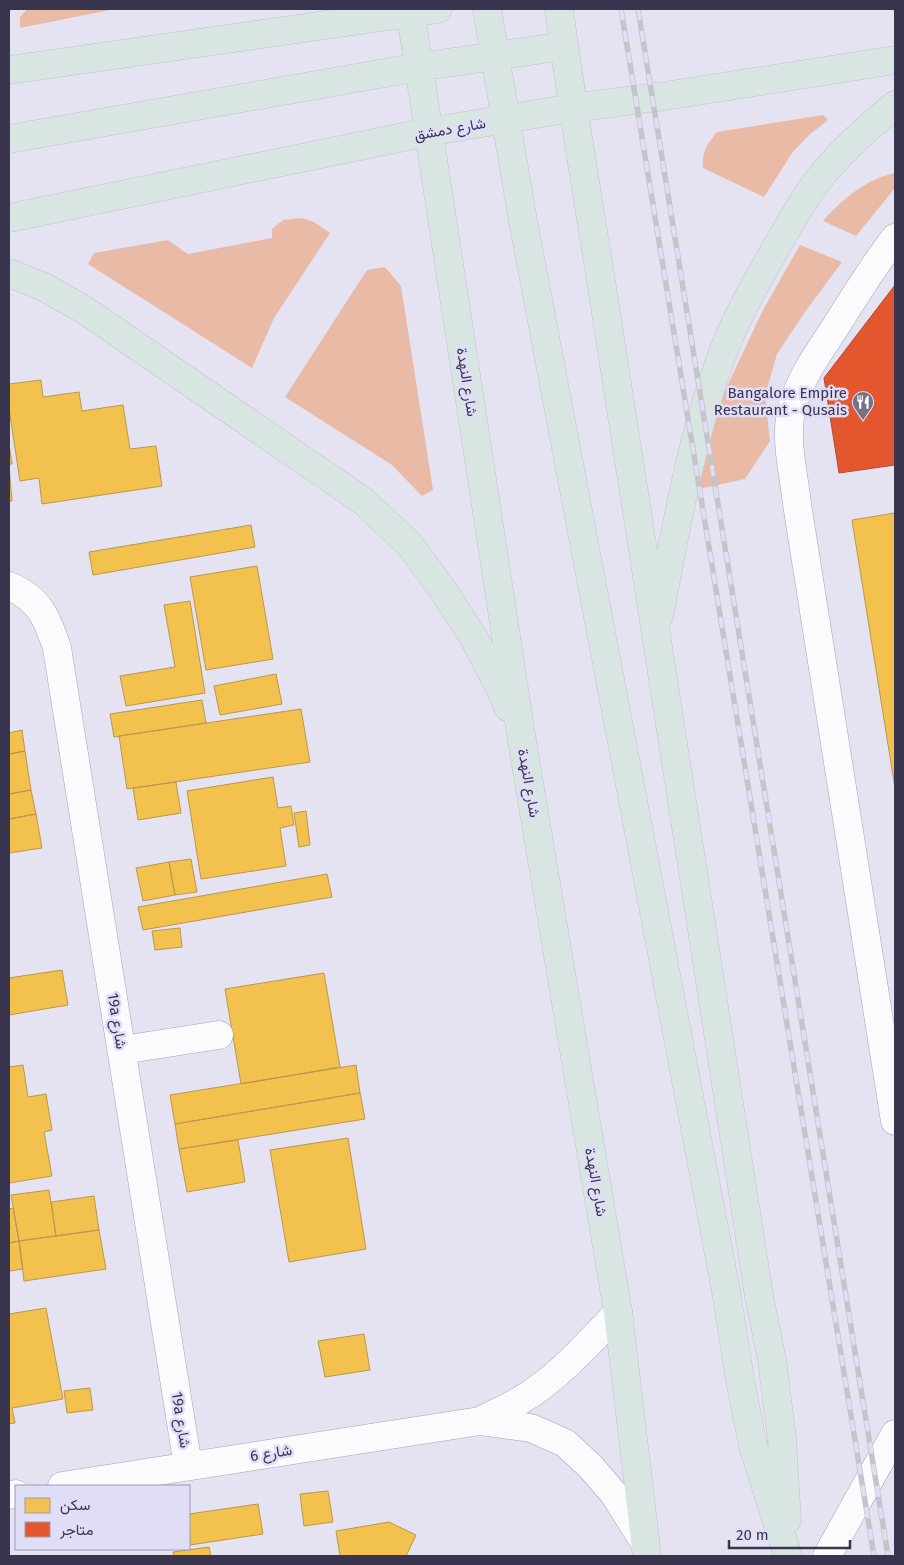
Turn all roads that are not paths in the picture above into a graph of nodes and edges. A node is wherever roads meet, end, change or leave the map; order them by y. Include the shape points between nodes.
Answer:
1 (438, 9) edge
2 (487, 9) edge
3 (559, 9) edge
4 (410, 10) edge
5 (564, 46) junction
6 (495, 56) junction
7 (895, 60) edge
8 (419, 68) junction
9 (9, 70) edge
10 (895, 105) edge
11 (572, 108) junction
12 (505, 119) junction
13 (428, 132) junction
14 (9, 139) edge
15 (9, 218) edge
16 (895, 238) edge
17 (9, 273) edge
18 (13, 587) edge
19 (655, 638) junction
20 (522, 741) junction
21 (219, 1035) dead end
22 (122, 1050) junction
23 (895, 1121) edge
24 (618, 1312) junction
25 (480, 1421) junction
26 (895, 1434) edge
27 (188, 1466) junction
28 (68, 1485) edge
29 (646, 1550) edge
30 (788, 1556) edge
31 (827, 1556) edge

1 - 4 main road
2 - 6 main road
3 - 5 main road
4 - 8 main road, شارع النهدة
4 - 9 main road
5 - 6 main road
5 - 11 main road
6 - 8 main road
6 - 12 main road
7 - 11 main road, شارع دمشق
8 - 13 main road, شارع النهدة
8 - 14 main road
10 - 19 main road via 851,143 819,179 741,311 722,354 683,488
11 - 12 main road, شارع دمشق
11 - 19 main road via 588,194
12 - 13 main road, شارع دمشق
12 - 30 main road via 749,1427
13 - 15 main road, شارع دمشق
13 - 20 main road, شارع النهدة
16 - 23 street via 875,263 806,374 795,396 790,419 790,443
17 - 20 main road via 42,286 83,309 363,501 409,544 443,590 500,688
18 - 22 street, 19a شارع via 36,603 48,621 57,648
19 - 30 main road via 772,1360 782,1439
20 - 24 main road, شارع النهدة
21 - 22 street
22 - 27 street, 19a شارع
24 - 25 street, شارع 6 via 557,1374 522,1400
24 - 29 main road, شارع النهدة
25 - 27 street, شارع 6
25 - 29 street, شارع 6 via 531,1428 565,1443 614,1494
26 - 31 street
27 - 28 street, شارع 6

